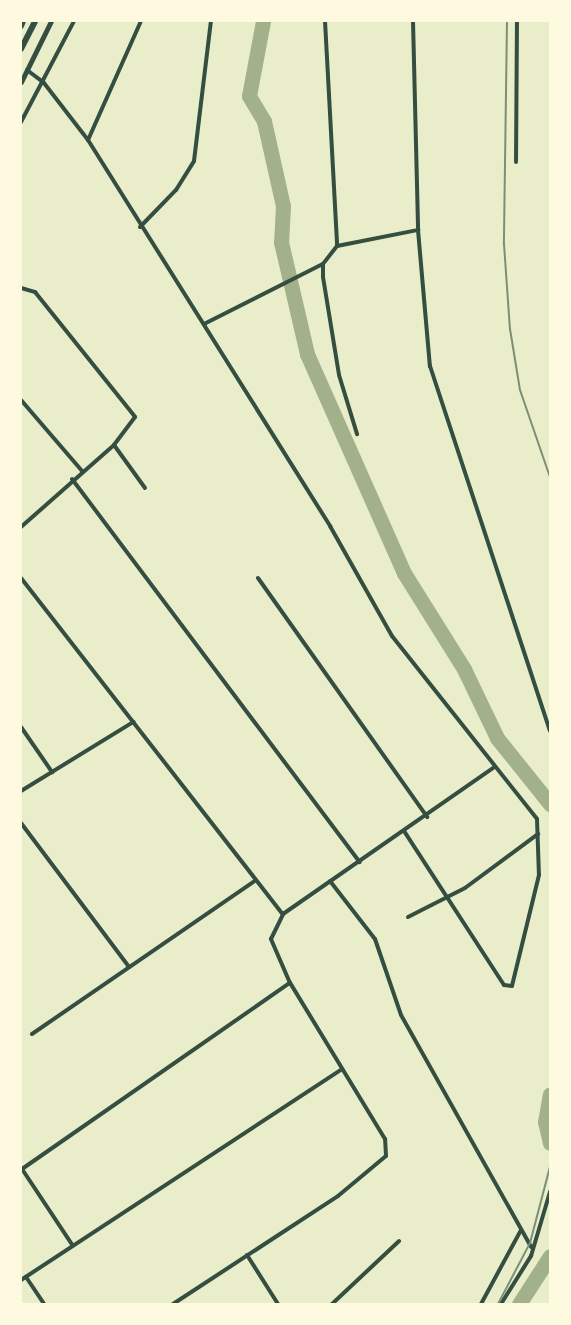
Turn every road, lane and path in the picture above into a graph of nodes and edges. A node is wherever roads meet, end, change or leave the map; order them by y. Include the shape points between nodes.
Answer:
1 (23, 21) edge
2 (35, 21) edge
3 (51, 21) edge
4 (74, 21) edge
5 (141, 21) edge
6 (212, 21) edge
7 (325, 21) edge
8 (413, 21) edge
9 (517, 21) edge
10 (21, 26) edge
11 (21, 50) edge
12 (27, 70) junction
13 (21, 82) edge
14 (44, 83) junction
15 (21, 122) edge
16 (88, 140) junction
17 (516, 162) dead end
18 (140, 227) junction
19 (418, 230) junction
20 (337, 246) junction
21 (323, 264) junction
22 (21, 288) edge
23 (204, 324) junction
24 (21, 400) edge
25 (357, 434) dead end
26 (114, 445) junction
27 (82, 471) junction
28 (72, 479) junction
29 (145, 488) dead end
30 (21, 527) edge
31 (258, 578) dead end
32 (21, 579) edge
33 (133, 722) junction
34 (21, 727) edge
35 (550, 731) edge
36 (493, 768) junction
37 (52, 772) junction
38 (21, 791) edge
39 (427, 817) junction
40 (21, 824) edge
41 (404, 831) junction
42 (538, 834) junction
43 (360, 862) junction
44 (255, 881) junction
45 (330, 881) junction
46 (448, 899) junction
47 (283, 914) junction
48 (408, 917) dead end
49 (129, 967) junction
50 (290, 983) junction
51 (32, 1034) dead end
52 (342, 1068) junction
53 (22, 1169) edge
54 (550, 1192) edge
55 (521, 1230) junction
56 (399, 1240) dead end
57 (73, 1246) junction
58 (531, 1246) junction
59 (247, 1255) junction
60 (26, 1277) junction
61 (21, 1280) edge
62 (44, 1304) edge
63 (173, 1304) edge
64 (278, 1304) edge
65 (332, 1304) edge
66 (481, 1304) edge
67 (501, 1304) edge

1 - 10 highway
2 - 11 highway
3 - 12 main road
4 - 14 street
5 - 16 street
6 - 18 street via 194,161 177,190
7 - 20 street
8 - 19 street
9 - 17 street
12 - 13 main road
12 - 14 street
14 - 15 street
14 - 16 street
16 - 18 street
18 - 23 street
19 - 20 street
19 - 35 street via 430,366 439,401
20 - 21 street
21 - 23 street
21 - 25 street via 339,375
22 - 26 street via 35,292 134,411 133,421
23 - 36 street via 392,636 456,712
24 - 27 street
26 - 27 street
26 - 29 street
27 - 28 street
28 - 30 street
28 - 43 street
31 - 39 street
32 - 33 street
33 - 37 street
33 - 44 street
34 - 37 street
36 - 39 street
36 - 42 street via 537,819
37 - 38 street
39 - 41 street
40 - 49 street
41 - 43 street
41 - 46 street
42 - 46 street
42 - 46 street via 539,875 512,986 504,985
43 - 45 street
44 - 47 street
44 - 49 street
45 - 47 street
45 - 55 street via 375,939 401,1015
46 - 48 street
47 - 50 street via 270,939
49 - 51 street
50 - 52 street
50 - 53 street
52 - 57 street
52 - 59 street via 385,1139 386,1156 338,1196
53 - 57 street
54 - 58 street
55 - 58 street
55 - 66 street
56 - 65 street
57 - 60 street
58 - 67 street
59 - 63 street
59 - 64 street
60 - 61 street
60 - 62 street

